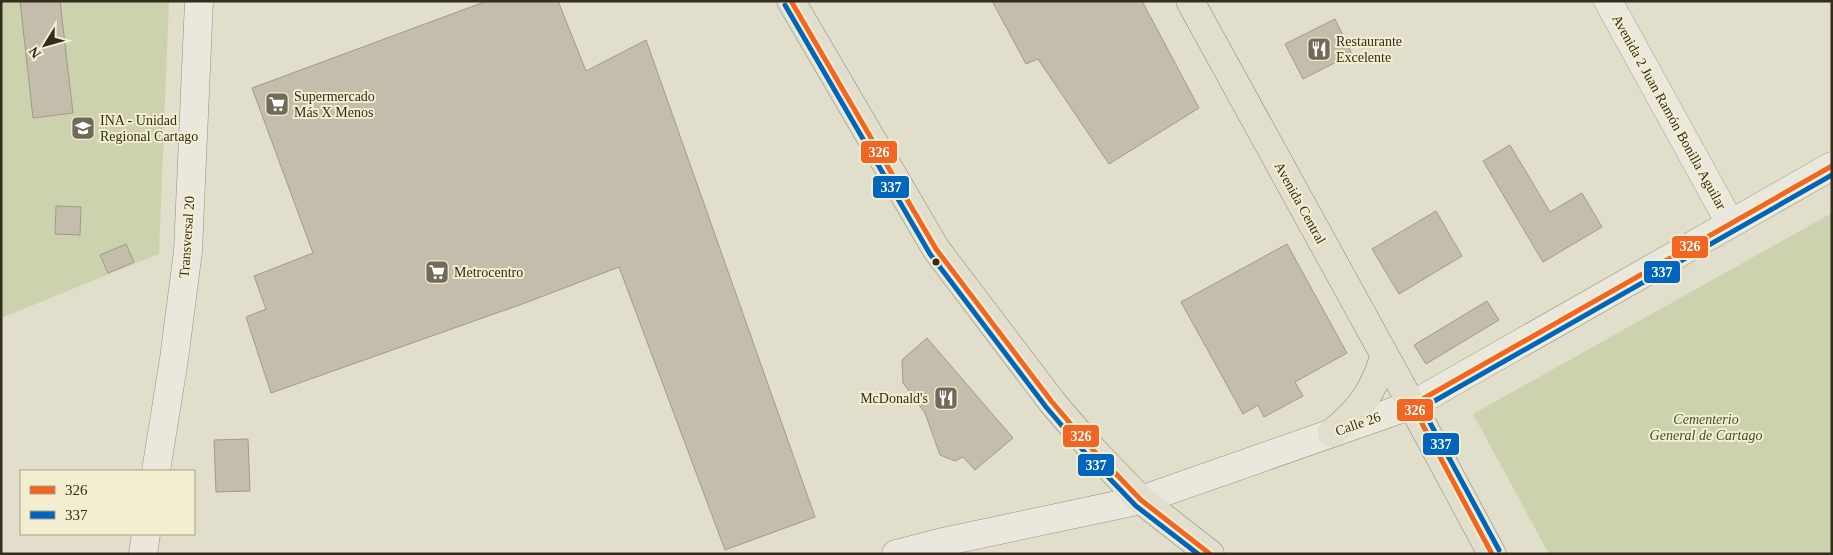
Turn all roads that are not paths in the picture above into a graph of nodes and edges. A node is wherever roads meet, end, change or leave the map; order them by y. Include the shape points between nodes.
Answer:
1 (199, 1) edge
2 (791, 1) edge
3 (1190, 1) edge
4 (1608, 1) edge
5 (1832, 166) edge
6 (1730, 223) junction
7 (1384, 357) junction
8 (1412, 405) junction
9 (1332, 433) junction
10 (156, 470) edge
11 (1141, 500) junction
12 (146, 535) edge
13 (944, 548) edge
14 (143, 554) edge
15 (896, 554) edge
16 (1210, 554) edge
17 (1492, 554) edge

1 - 10 main road, Transversal 20 via 188,250
2 - 11 main road via 936,249 1052,402
3 - 7 main road, Avenida Central
4 - 6 main road, Avenida 2 Juan Ramón Bonilla Aguilar
5 - 6 main road, Calle 26
6 - 8 main road, Calle 26
7 - 8 main road, Avenida Central
7 - 9 main road via 1378,379 1366,398
8 - 9 main road, Calle 26
8 - 17 main road, Avenida Central
9 - 11 main road, Calle 26
11 - 13 main road, Calle 26
11 - 16 main road
12 - 14 main road
13 - 15 main road, Calle 26

